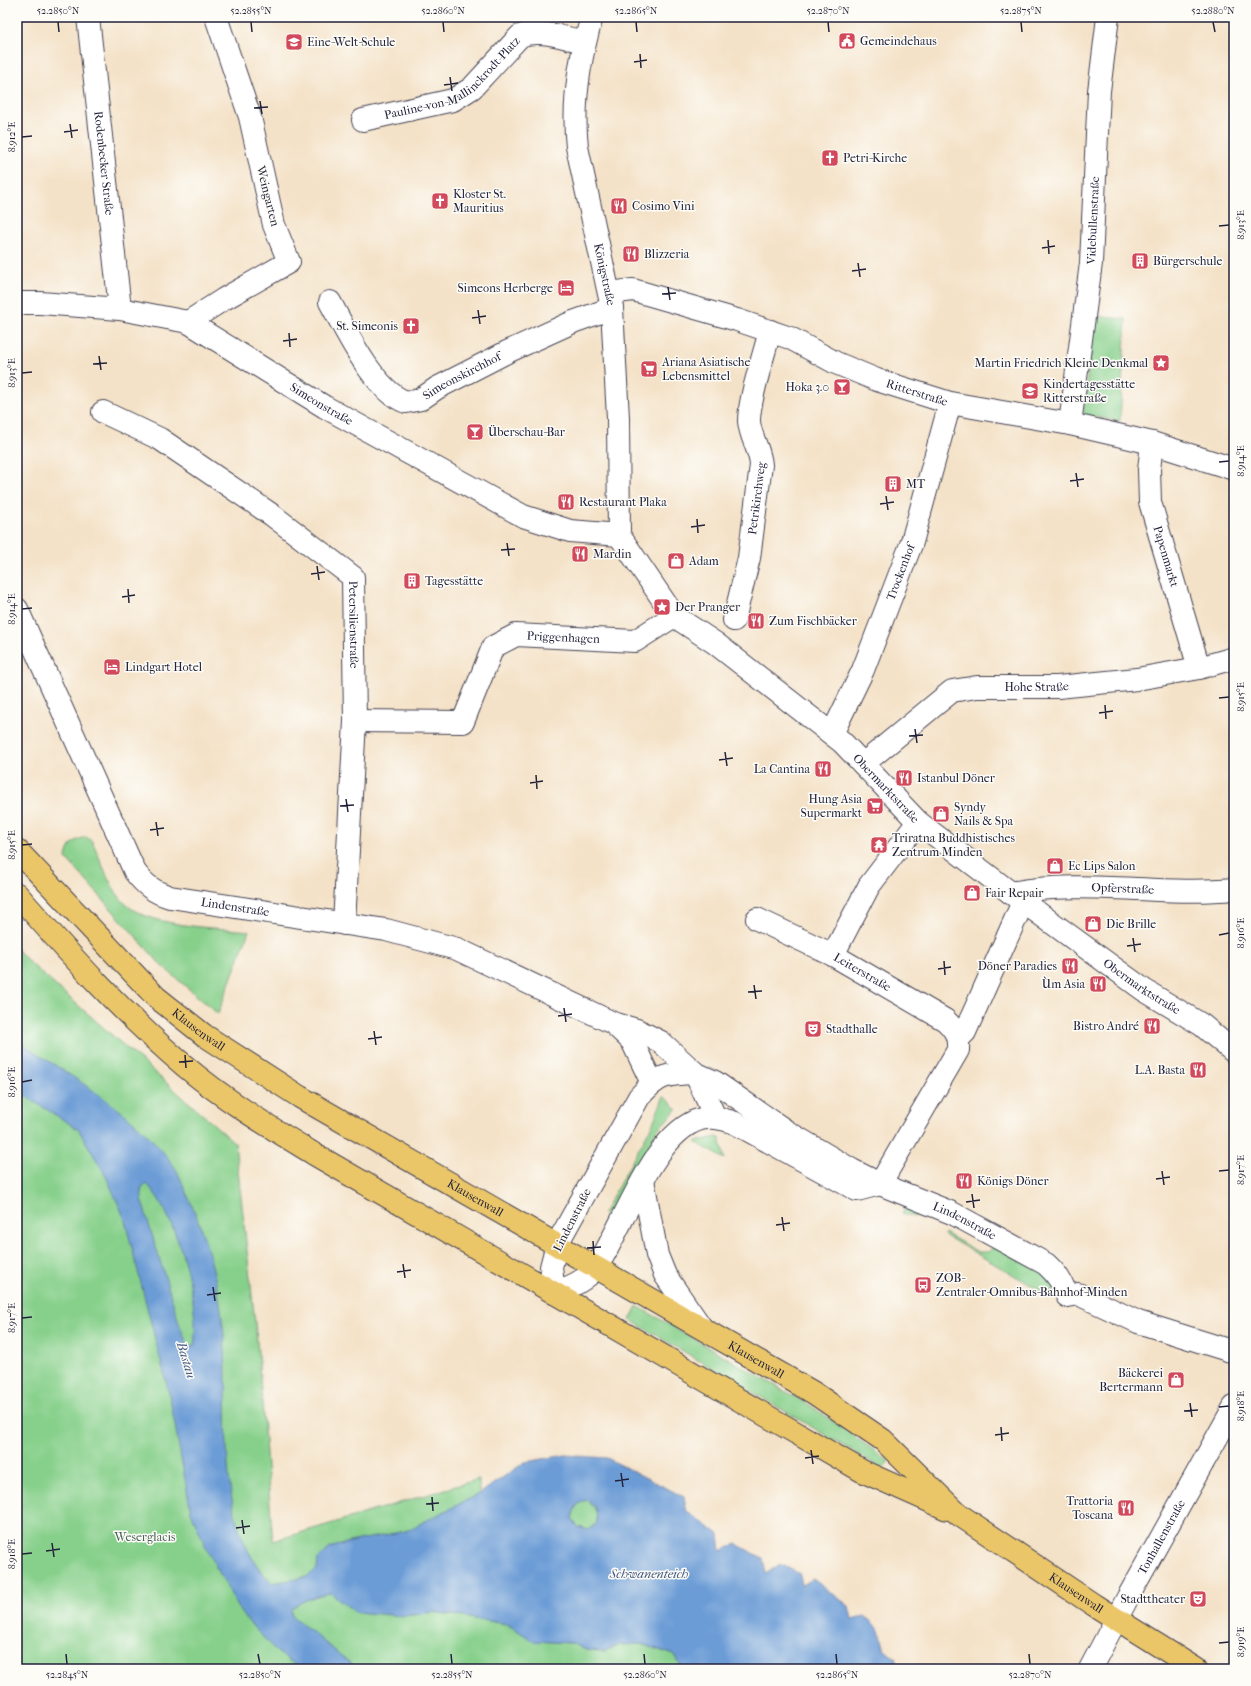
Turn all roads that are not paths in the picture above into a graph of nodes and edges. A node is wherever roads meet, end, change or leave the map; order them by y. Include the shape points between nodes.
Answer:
1 (88, 17) edge
2 (216, 17) edge
3 (592, 17) edge
4 (1108, 17) edge
5 (585, 42) junction
6 (363, 120) dead end
7 (611, 301) junction
8 (330, 302) dead end
9 (17, 303) edge
10 (120, 309) junction
11 (188, 322) junction
12 (770, 331) junction
13 (950, 403) junction
14 (103, 412) dead end
15 (1070, 424) junction
16 (1152, 443) junction
17 (1234, 469) edge
18 (619, 535) junction
19 (17, 610) edge
20 (674, 616) junction
21 (734, 620) dead end
22 (1234, 658) edge
23 (1199, 668) junction
24 (355, 721) junction
25 (832, 734) junction
26 (863, 764) junction
27 (918, 822) junction
28 (17, 850) edge
29 (1234, 888) edge
30 (17, 894) edge
31 (1017, 898) junction
32 (757, 919) dead end
33 (344, 924) junction
34 (834, 955) junction
35 (613, 1023) junction
36 (958, 1039) junction
37 (1234, 1052) edge
38 (695, 1073) junction
39 (652, 1083) junction
40 (715, 1117) junction
41 (643, 1180) junction
42 (880, 1184) junction
43 (557, 1244) junction
44 (596, 1267) junction
45 (554, 1293) junction
46 (701, 1327) junction
47 (1234, 1352) edge
48 (1234, 1407) edge
49 (958, 1514) junction
50 (1117, 1620) junction
51 (1090, 1669) edge
52 (1196, 1669) edge

1 - 10 street, Rodenbecker Straße
2 - 11 street, Weingarten via 250,117 274,225 289,262
3 - 5 street, Königstraße
4 - 15 street, Videbullenstraße via 1099,92 1091,262
5 - 6 street, Pauline-von-Mallinckrodt-Platz via 537,32 528,33 520,36 472,88 453,100
5 - 7 street, Königstraße via 575,95 575,132
7 - 8 street, Simeonskirchhof via 437,388 421,399 406,402 394,395 359,356
7 - 12 street, Ritterstraße via 633,290
7 - 18 street, Königstraße via 618,418
9 - 10 street, Simeonstraße
10 - 11 street, Simeonstraße
11 - 18 street, Simeonstraße via 326,407 523,516 570,531
12 - 13 street, Ritterstraße via 877,380
12 - 21 street, Petrikirchweg via 750,410 750,430 759,452 760,465 749,558
13 - 15 street, Ritterstraße
13 - 25 street, Trockenhof via 912,542 863,670
14 - 24 street, Petersilienstraße via 160,438 272,515 353,577
15 - 16 street, Ritterstraße
16 - 17 street, Ritterstraße
16 - 23 street, Papenmarkt via 1149,470 1150,502
18 - 20 street, Obermarktstraße
19 - 33 street, Lindenstraße via 135,872 145,885 157,893 170,897
20 - 24 street, Priggenhagen via 635,641 516,634 493,647 463,722
20 - 25 street, Obermarktstraße via 715,643
22 - 23 street, Hohe Straße
23 - 26 street, Hohe Straße via 1136,679 1058,686 977,687 952,691
24 - 33 street, Petersilienstraße
25 - 26 street, Obermarktstraße
26 - 27 street, Obermarktstraße
27 - 31 street, Obermarktstraße
27 - 34 street via 869,886
28 - 43 main road, Klausenwall via 151,992 204,1035 300,1097
29 - 31 street, Opferstraße via 1168,892 1048,888
30 - 45 main road, Klausenwall via 93,980 144,1031 236,1106
31 - 36 street via 965,1032
31 - 37 street, Obermarktstraße via 1144,990 1202,1025
32 - 34 street, Leiterstraße
33 - 35 street, Lindenstraße via 386,930 457,950
34 - 36 street, Leiterstraße via 945,1020 954,1028
35 - 38 street, Lindenstraße via 637,1030 661,1042
35 - 39 street, Lindenstraße via 632,1041
36 - 42 street via 958,1050 953,1061
38 - 39 street, Lindenstraße via 671,1074
38 - 40 street, Lindenstraße
38 - 42 street, Lindenstraße via 715,1082 786,1131
39 - 43 street, Lindenstraße via 628,1116
40 - 41 street via 700,1119 678,1132 659,1153
40 - 42 street via 733,1122 857,1190
41 - 44 street
41 - 46 street via 657,1255 666,1275
42 - 47 street, Lindenstraße via 952,1212 1046,1264 1062,1283 1067,1296 1078,1294 1138,1322
43 - 44 main road, Klausenwall
43 - 45 street, Lindenstraße via 551,1267
44 - 45 street via 579,1283
44 - 46 main road, Klausenwall
45 - 49 main road, Klausenwall via 862,1471
46 - 49 main road, Klausenwall via 814,1393 883,1440
48 - 50 street, Tonhallenstraße
49 - 50 main road, Klausenwall
50 - 51 street, Tonhallenstraße
50 - 52 main road, Klausenwall

